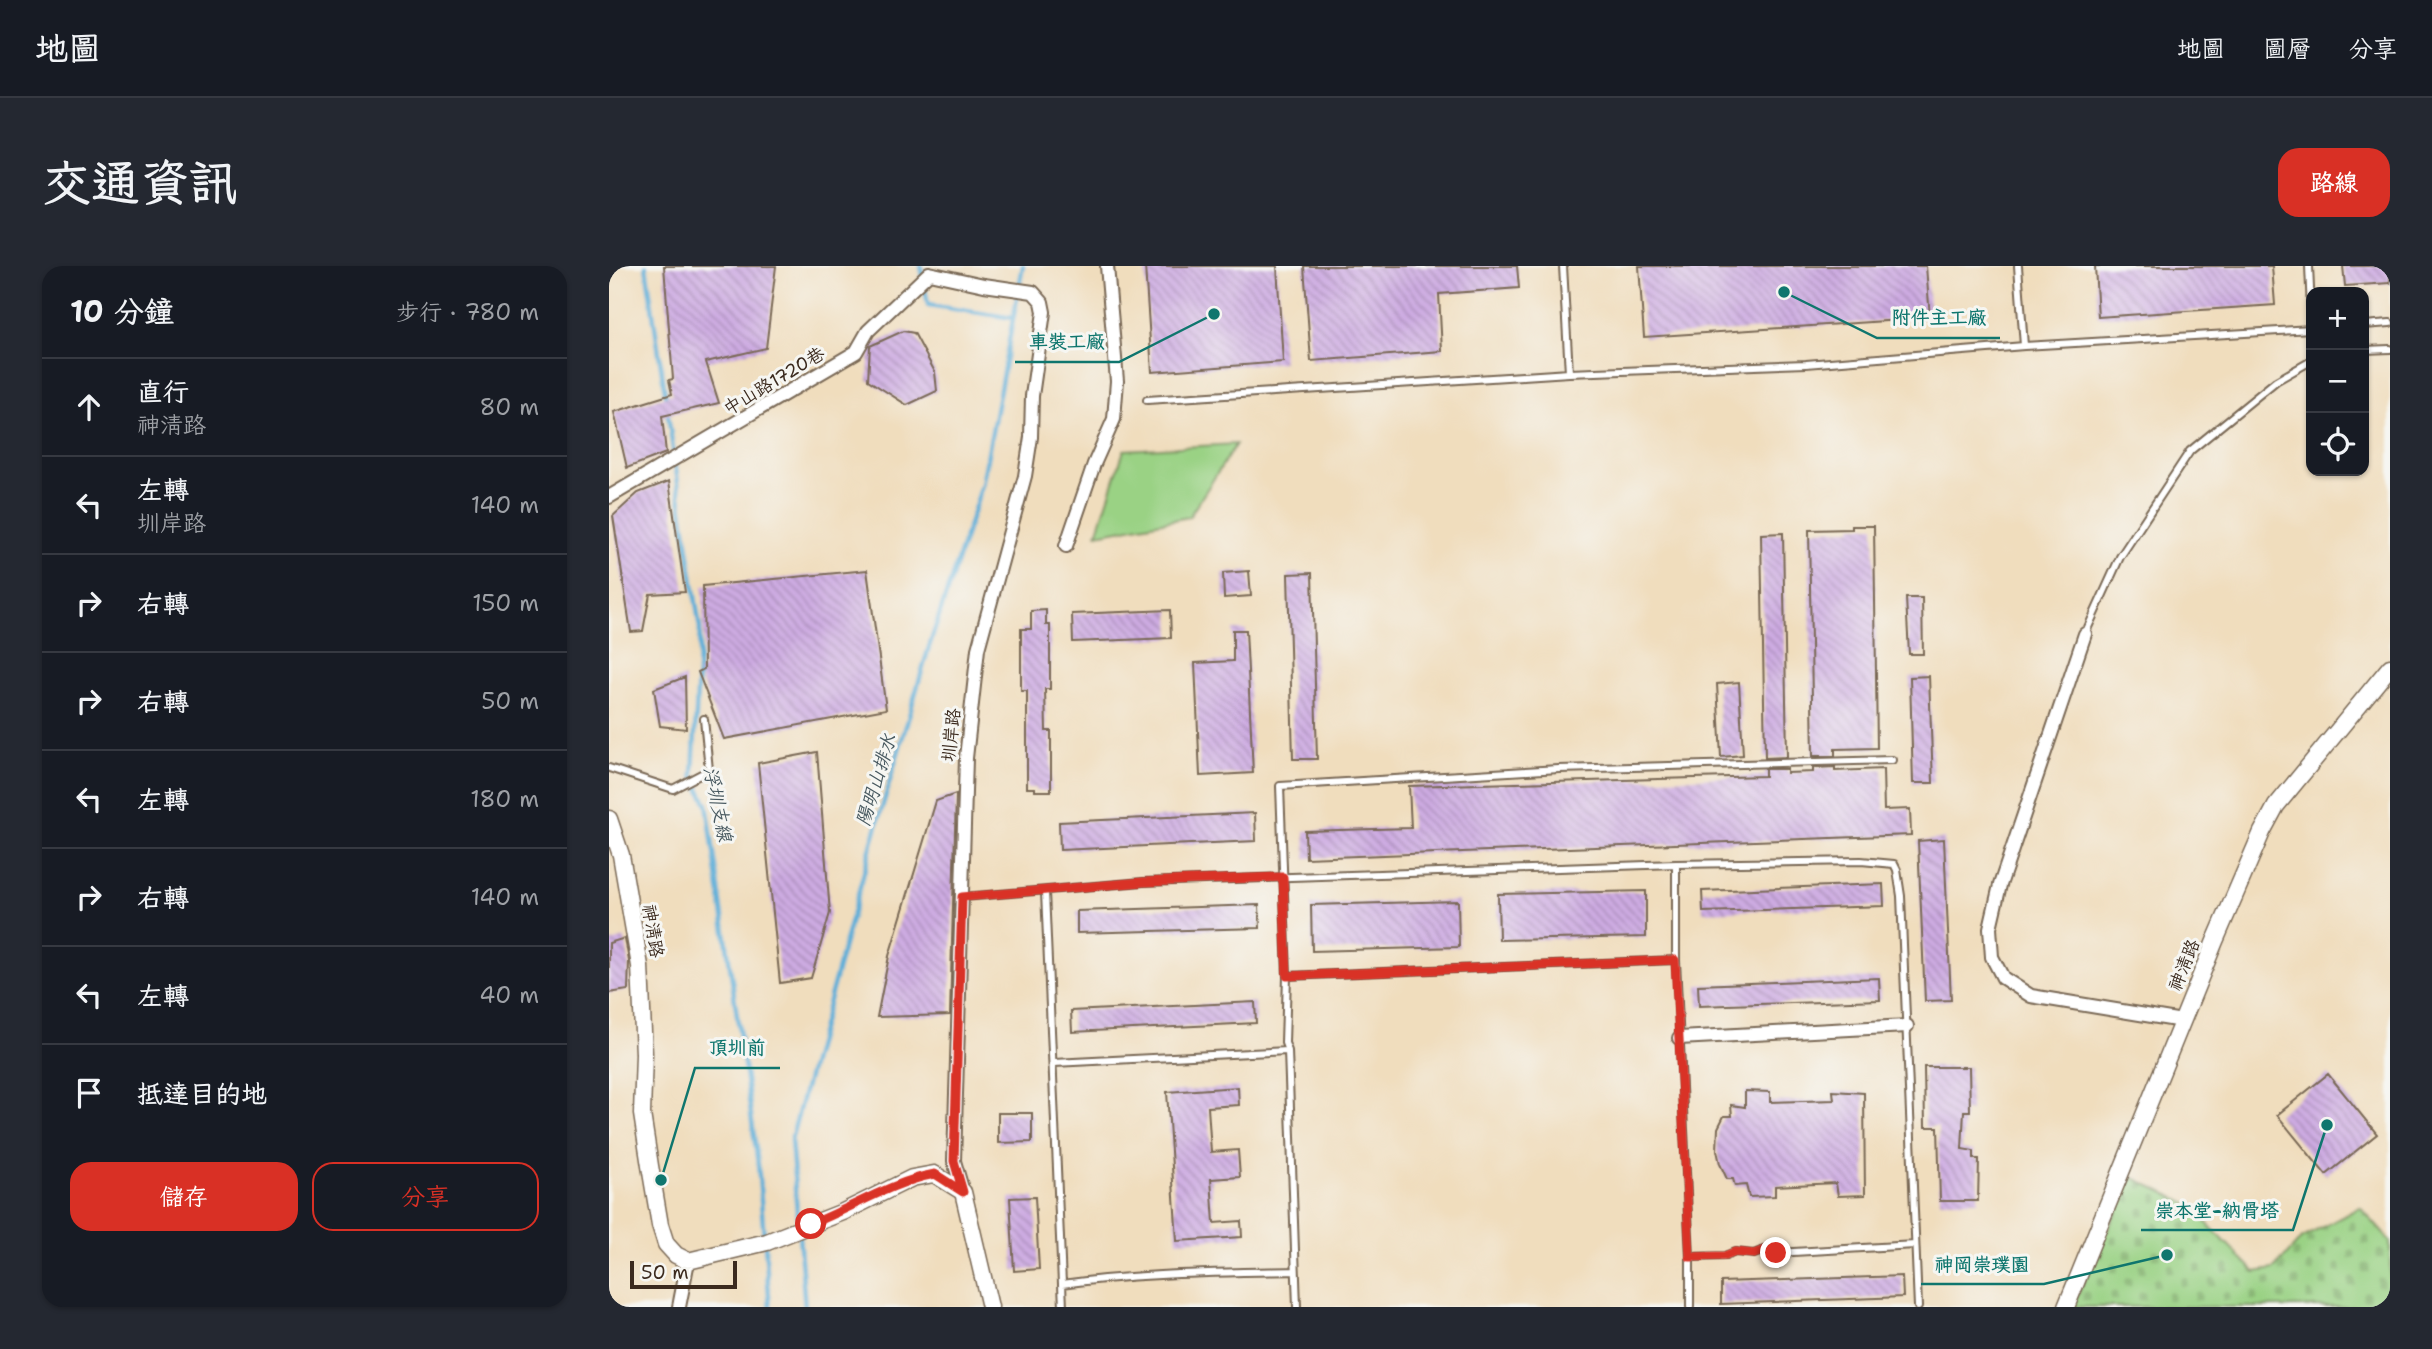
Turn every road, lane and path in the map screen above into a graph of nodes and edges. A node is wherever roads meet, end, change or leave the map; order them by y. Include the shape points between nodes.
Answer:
1 (1107, 266) edge
2 (1563, 266) edge
3 (2018, 266) edge
4 (2309, 266) edge
5 (928, 270) edge
6 (2310, 287) edge
7 (2390, 323) edge
8 (2369, 325) edge
9 (2306, 329) edge
10 (2024, 346) junction
11 (2390, 349) edge
12 (2369, 350) edge
13 (2306, 364) edge
14 (1569, 373) junction
15 (1146, 400) dead end
16 (609, 497) edge
17 (1066, 546) dead end
18 (2085, 634) joint
19 (2390, 667) edge
20 (704, 719) dead end
21 (1892, 760) dead end
22 (609, 768) edge
23 (609, 818) edge
24 (1676, 864) junction
25 (1283, 877) junction
26 (1045, 892) junction
27 (962, 897) junction
28 (1675, 960) junction
29 (1287, 976) junction
30 (2182, 1021) junction
31 (1907, 1026) junction
32 (1679, 1038) junction
33 (1288, 1051) junction
34 (1054, 1063) junction
35 (963, 1192) junction
36 (1915, 1245) junction
37 (1690, 1257) junction
38 (688, 1261) junction
39 (1295, 1271) junction
40 (1062, 1284) junction
41 (679, 1307) edge
42 (990, 1307) edge
43 (1063, 1307) edge
44 (1297, 1307) edge
45 (1690, 1307) edge
46 (1918, 1307) edge
47 (2066, 1307) edge

1 - 17 street via 1117,381 1114,419
2 - 14 lane
3 - 10 lane
4 - 6 lane
5 - 16 street, 中山路1720巷 via 868,331 856,352
5 - 27 street, 圳岸路 via 1033,292 1044,312 1031,436 1016,516 978,649 966,758
7 - 8 lane
9 - 10 lane
10 - 14 lane via 1806,364
11 - 12 lane
13 - 18 lane via 2276,381 2190,451 2120,557
14 - 15 lane
18 - 30 street via 2000,885 1990,928 1992,957 2003,978 2031,996
19 - 30 street, 神清路 via 2276,806
20 - 22 lane via 709,770 689,781 673,789
21 - 25 lane via 1559,769 1280,786
23 - 38 street, 神清路 via 621,855 639,966 642,1114 658,1213 666,1244
24 - 25 lane
24 - 28 lane
24 - 31 lane via 1894,864 1901,896
25 - 26 lane via 1143,882
25 - 29 lane
26 - 27 lane
26 - 34 lane
27 - 35 street, 圳岸路 via 954,1161
28 - 29 lane
28 - 32 lane
29 - 33 lane
30 - 47 street, 神清路
31 - 32 street
31 - 36 lane
32 - 37 lane
33 - 34 lane
33 - 39 lane
34 - 40 lane
35 - 38 street via 935,1174 912,1178 843,1212 758,1244
35 - 42 street
36 - 37 lane
36 - 46 lane
37 - 45 lane
38 - 41 street
39 - 40 lane
39 - 44 lane
40 - 43 lane

